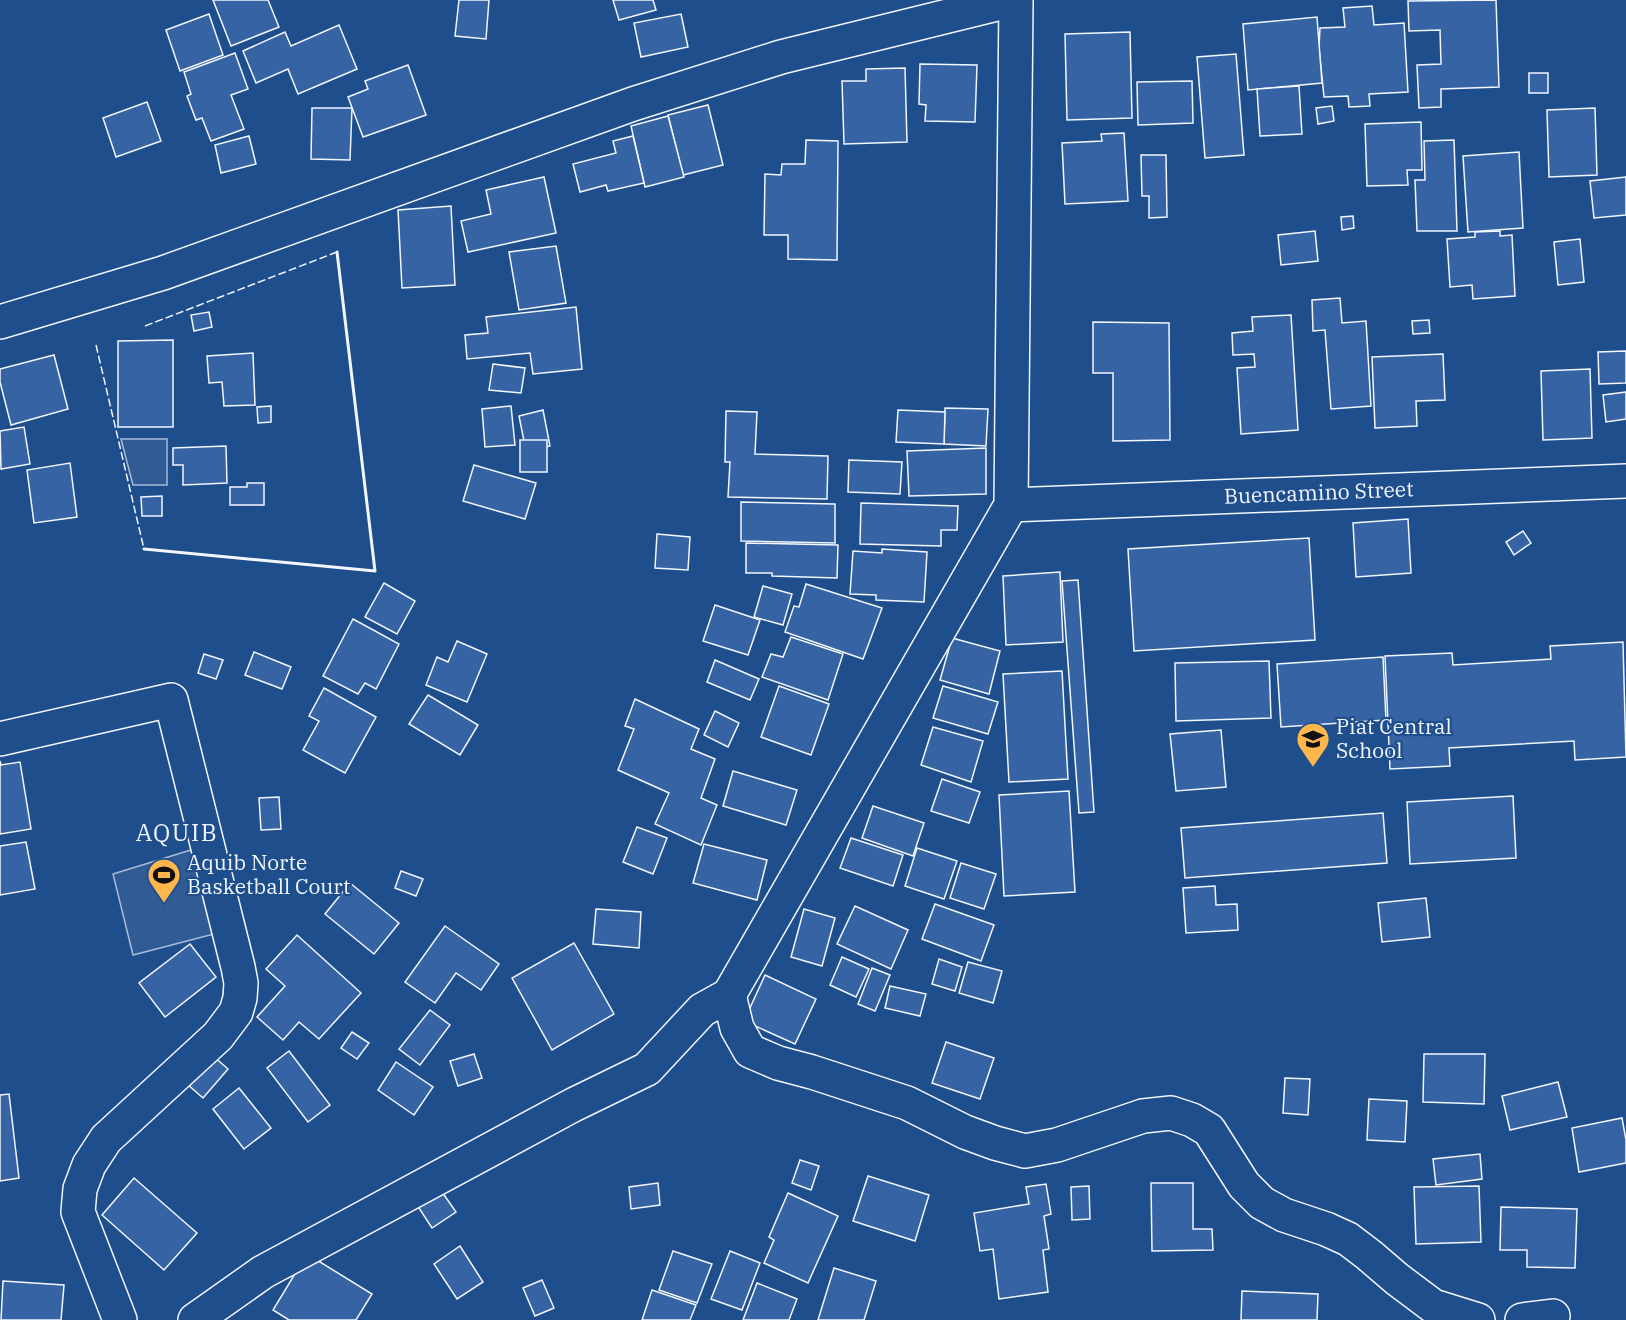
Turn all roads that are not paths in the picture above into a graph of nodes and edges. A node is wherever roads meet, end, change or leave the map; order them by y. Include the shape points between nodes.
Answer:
1 (1015, 0) edge
2 (0, 322) edge
3 (1626, 481) edge
4 (1011, 505) junction
5 (0, 739) edge
6 (729, 995) junction
7 (120, 1320) edge
8 (195, 1320) edge
9 (1478, 1320) edge

1 - 2 street via 781,57 678,89 163,273
1 - 4 street
3 - 4 street, Buencamino Street
4 - 6 street
5 - 7 street via 171,700 238,967 241,983 236,1012 218,1036 106,1139 89,1165 80,1189 78,1212
6 - 8 street via 702,1010 647,1069 274,1267
6 - 9 street via 737,1028 750,1052 907,1103 995,1143 1025,1151 1057,1145 1143,1116 1171,1113 1192,1120 1209,1130 1244,1185 1262,1203 1348,1239 1432,1306

